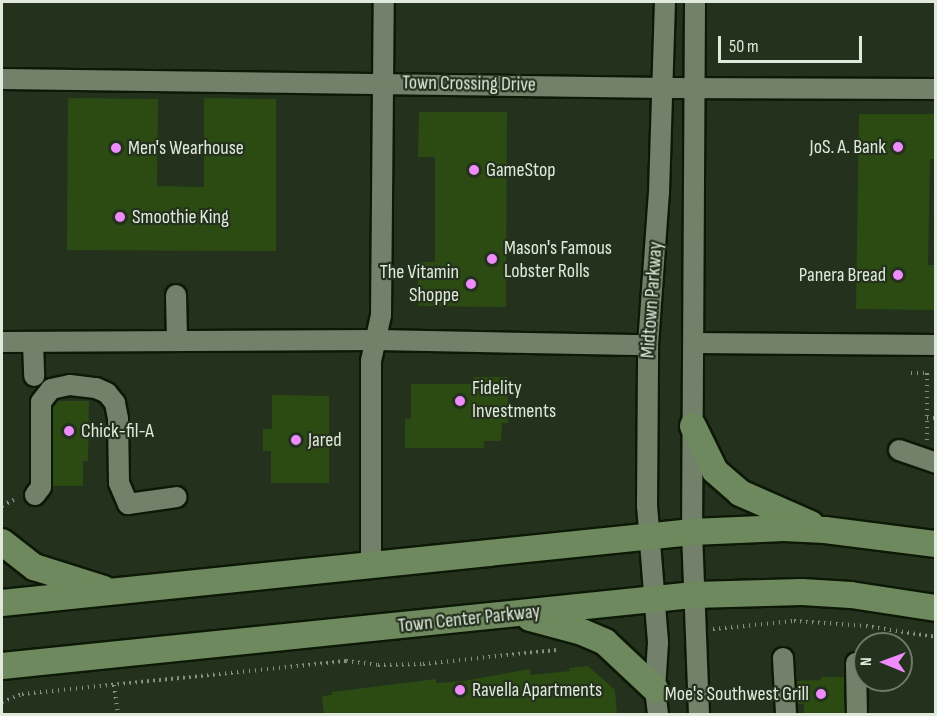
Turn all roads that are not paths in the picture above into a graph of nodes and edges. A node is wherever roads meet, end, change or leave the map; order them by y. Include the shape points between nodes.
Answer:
1 (384, 2) edge
2 (665, 2) edge
3 (695, 2) edge
4 (2, 79) edge
5 (384, 83) junction
6 (664, 88) junction
7 (694, 89) junction
8 (936, 89) edge
9 (176, 295) dead end
10 (177, 340) junction
11 (377, 340) junction
12 (2, 342) edge
13 (33, 342) junction
14 (694, 343) junction
15 (648, 345) junction
16 (936, 345) edge
17 (33, 376) dead end
18 (693, 426) junction
19 (899, 450) dead end
20 (931, 456) edge
21 (35, 495) dead end
22 (177, 497) dead end
23 (825, 530) junction
24 (692, 532) junction
25 (648, 536) junction
26 (2, 542) edge
27 (936, 544) edge
28 (370, 565) junction
29 (113, 592) junction
30 (694, 595) junction
31 (654, 598) junction
32 (2, 603) edge
33 (936, 608) edge
34 (515, 614) junction
35 (783, 658) dead end
36 (2, 666) edge
37 (655, 689) junction
38 (856, 692) edge
39 (658, 714) edge
40 (699, 714) edge
41 (786, 714) edge
42 (856, 714) edge

1 - 5 street
2 - 6 street, Midtown Parkway
3 - 7 street, Midtown Parkway
4 - 5 street, Town Crossing Drive
5 - 6 street, Town Crossing Drive
5 - 11 street via 381,315
6 - 7 street, Town Crossing Drive
6 - 15 street, Midtown Parkway
7 - 8 street, Town Crossing Drive
7 - 14 street, Midtown Parkway
9 - 10 street
10 - 11 street
10 - 13 street
11 - 15 street
11 - 28 street via 371,361
12 - 13 street
13 - 17 street
14 - 16 street
14 - 18 street, Midtown Parkway
15 - 25 street, Midtown Parkway
18 - 23 main road via 715,471 740,494
18 - 24 street, Midtown Parkway
19 - 20 street
21 - 22 street via 40,487 41,402 58,386 84,385 107,393 115,403 119,483 128,504
23 - 24 main road
23 - 27 main road
24 - 25 main road
24 - 30 street, Midtown Parkway
25 - 28 main road
25 - 31 street, Midtown Parkway
26 - 29 main road via 34,567
28 - 29 main road
29 - 32 main road
30 - 31 main road, Town Center Parkway
30 - 33 main road, Town Center Parkway via 802,592
30 - 40 street, Midtown Parkway
31 - 34 main road, Town Center Parkway
31 - 37 street, Midtown Parkway via 658,642
34 - 36 main road, Town Center Parkway
34 - 37 main road via 605,642
35 - 41 street
37 - 39 street, Midtown Parkway
38 - 42 street

